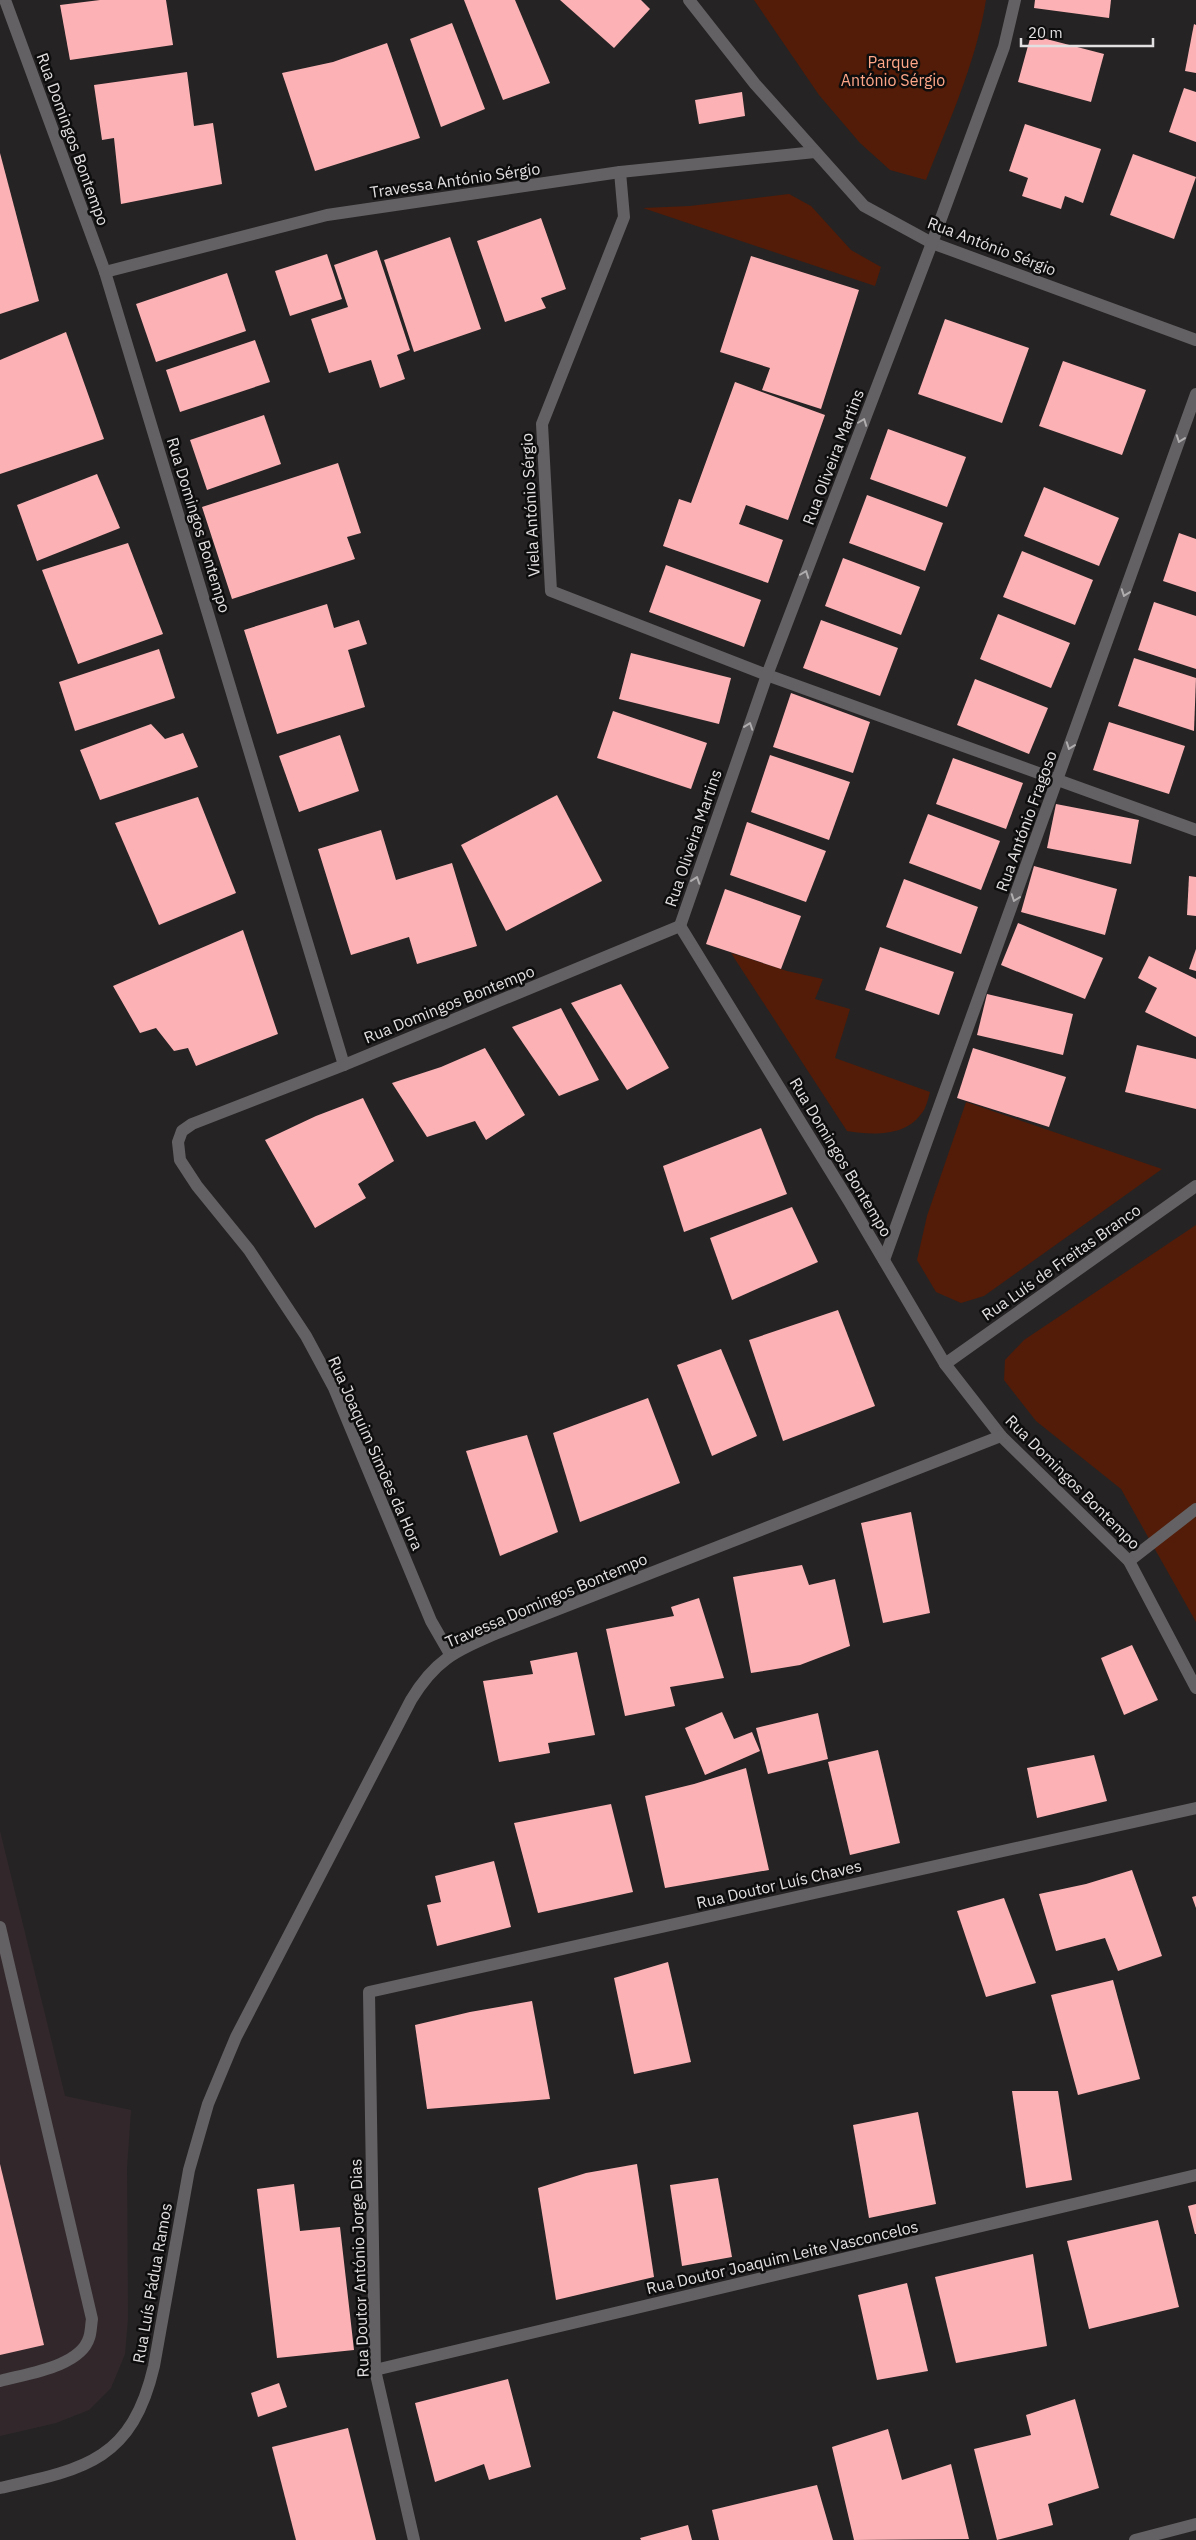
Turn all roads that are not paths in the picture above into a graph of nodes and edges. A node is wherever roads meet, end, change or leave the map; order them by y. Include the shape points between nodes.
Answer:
1 (5, 0) edge
2 (689, 0) edge
3 (1015, 0) edge
4 (815, 152) junction
5 (620, 172) junction
6 (932, 243) junction
7 (105, 272) junction
8 (1196, 340) edge
9 (1196, 394) edge
10 (767, 675) junction
11 (1058, 781) junction
12 (1196, 830) edge
13 (680, 926) junction
14 (344, 1065) junction
15 (192, 1124) joint
16 (1196, 1186) edge
17 (884, 1260) junction
18 (945, 1364) junction
19 (1001, 1436) junction
20 (1196, 1509) edge
21 (1130, 1561) junction
22 (450, 1654) junction
23 (1196, 1688) edge
24 (1196, 1808) edge
25 (0, 1927) edge
26 (369, 1992) joint
27 (252, 2005) joint
28 (1196, 2175) edge
29 (375, 2370) junction
30 (0, 2381) edge
31 (0, 2488) edge
32 (1196, 2524) edge
33 (414, 2540) edge
34 (1135, 2540) edge

1 - 7 street, Rua Domingos Bontempo
2 - 4 street, Rua António Sérgio via 755,84
3 - 6 street, Rua Oliveira Martins via 1004,47
4 - 5 street, Travessa António Sérgio
4 - 6 street, Rua António Sérgio via 864,206
5 - 7 street, Travessa António Sérgio via 327,215
5 - 10 street, Viela António Sérgio via 624,217 542,424 551,591
6 - 8 street, Rua António Sérgio
10 -> 6 street, Rua Oliveira Martins
7 - 14 street, Rua Domingos Bontempo
9 -> 11 street, Rua António Fragoso
10 - 11 street
13 -> 10 street, Rua Oliveira Martins
11 - 12 street
11 -> 17 street, Rua António Fragoso
13 - 14 street, Rua Domingos Bontempo
13 - 17 street, Rua Domingos Bontempo
14 - 15 street, Rua Domingos Bontempo
15 - 22 street, Rua Joaquim Simões da Hora via 182,1131 178,1142 180,1160 249,1250 306,1336 334,1388 431,1621
16 - 18 street, Rua Luís de Freitas Branco
17 - 18 street, Rua Domingos Bontempo
18 - 19 street, Rua Domingos Bontempo
19 - 21 street, Rua Domingos Bontempo
19 - 22 street, Travessa Domingos Bontempo
20 - 21 street
21 - 23 street, Rua Domingos Bontempo
22 - 27 street, Travessa Domingos Bontempo via 434,1668 411,1700
24 - 26 street, Rua Doutor Luís Chaves
25 - 30 street via 92,2319 90,2339 82,2351 56,2367
26 - 29 street, Rua Doutor António Jorge Dias
27 - 31 street, Rua Luís Pádua Ramos via 221,2070 197,2137 154,2366 139,2415 113,2446 84,2465
28 - 29 street, Rua Doutor Joaquim Leite Vasconcelos
29 - 33 street, Rua Doutor António Jorge Dias
32 - 34 street

